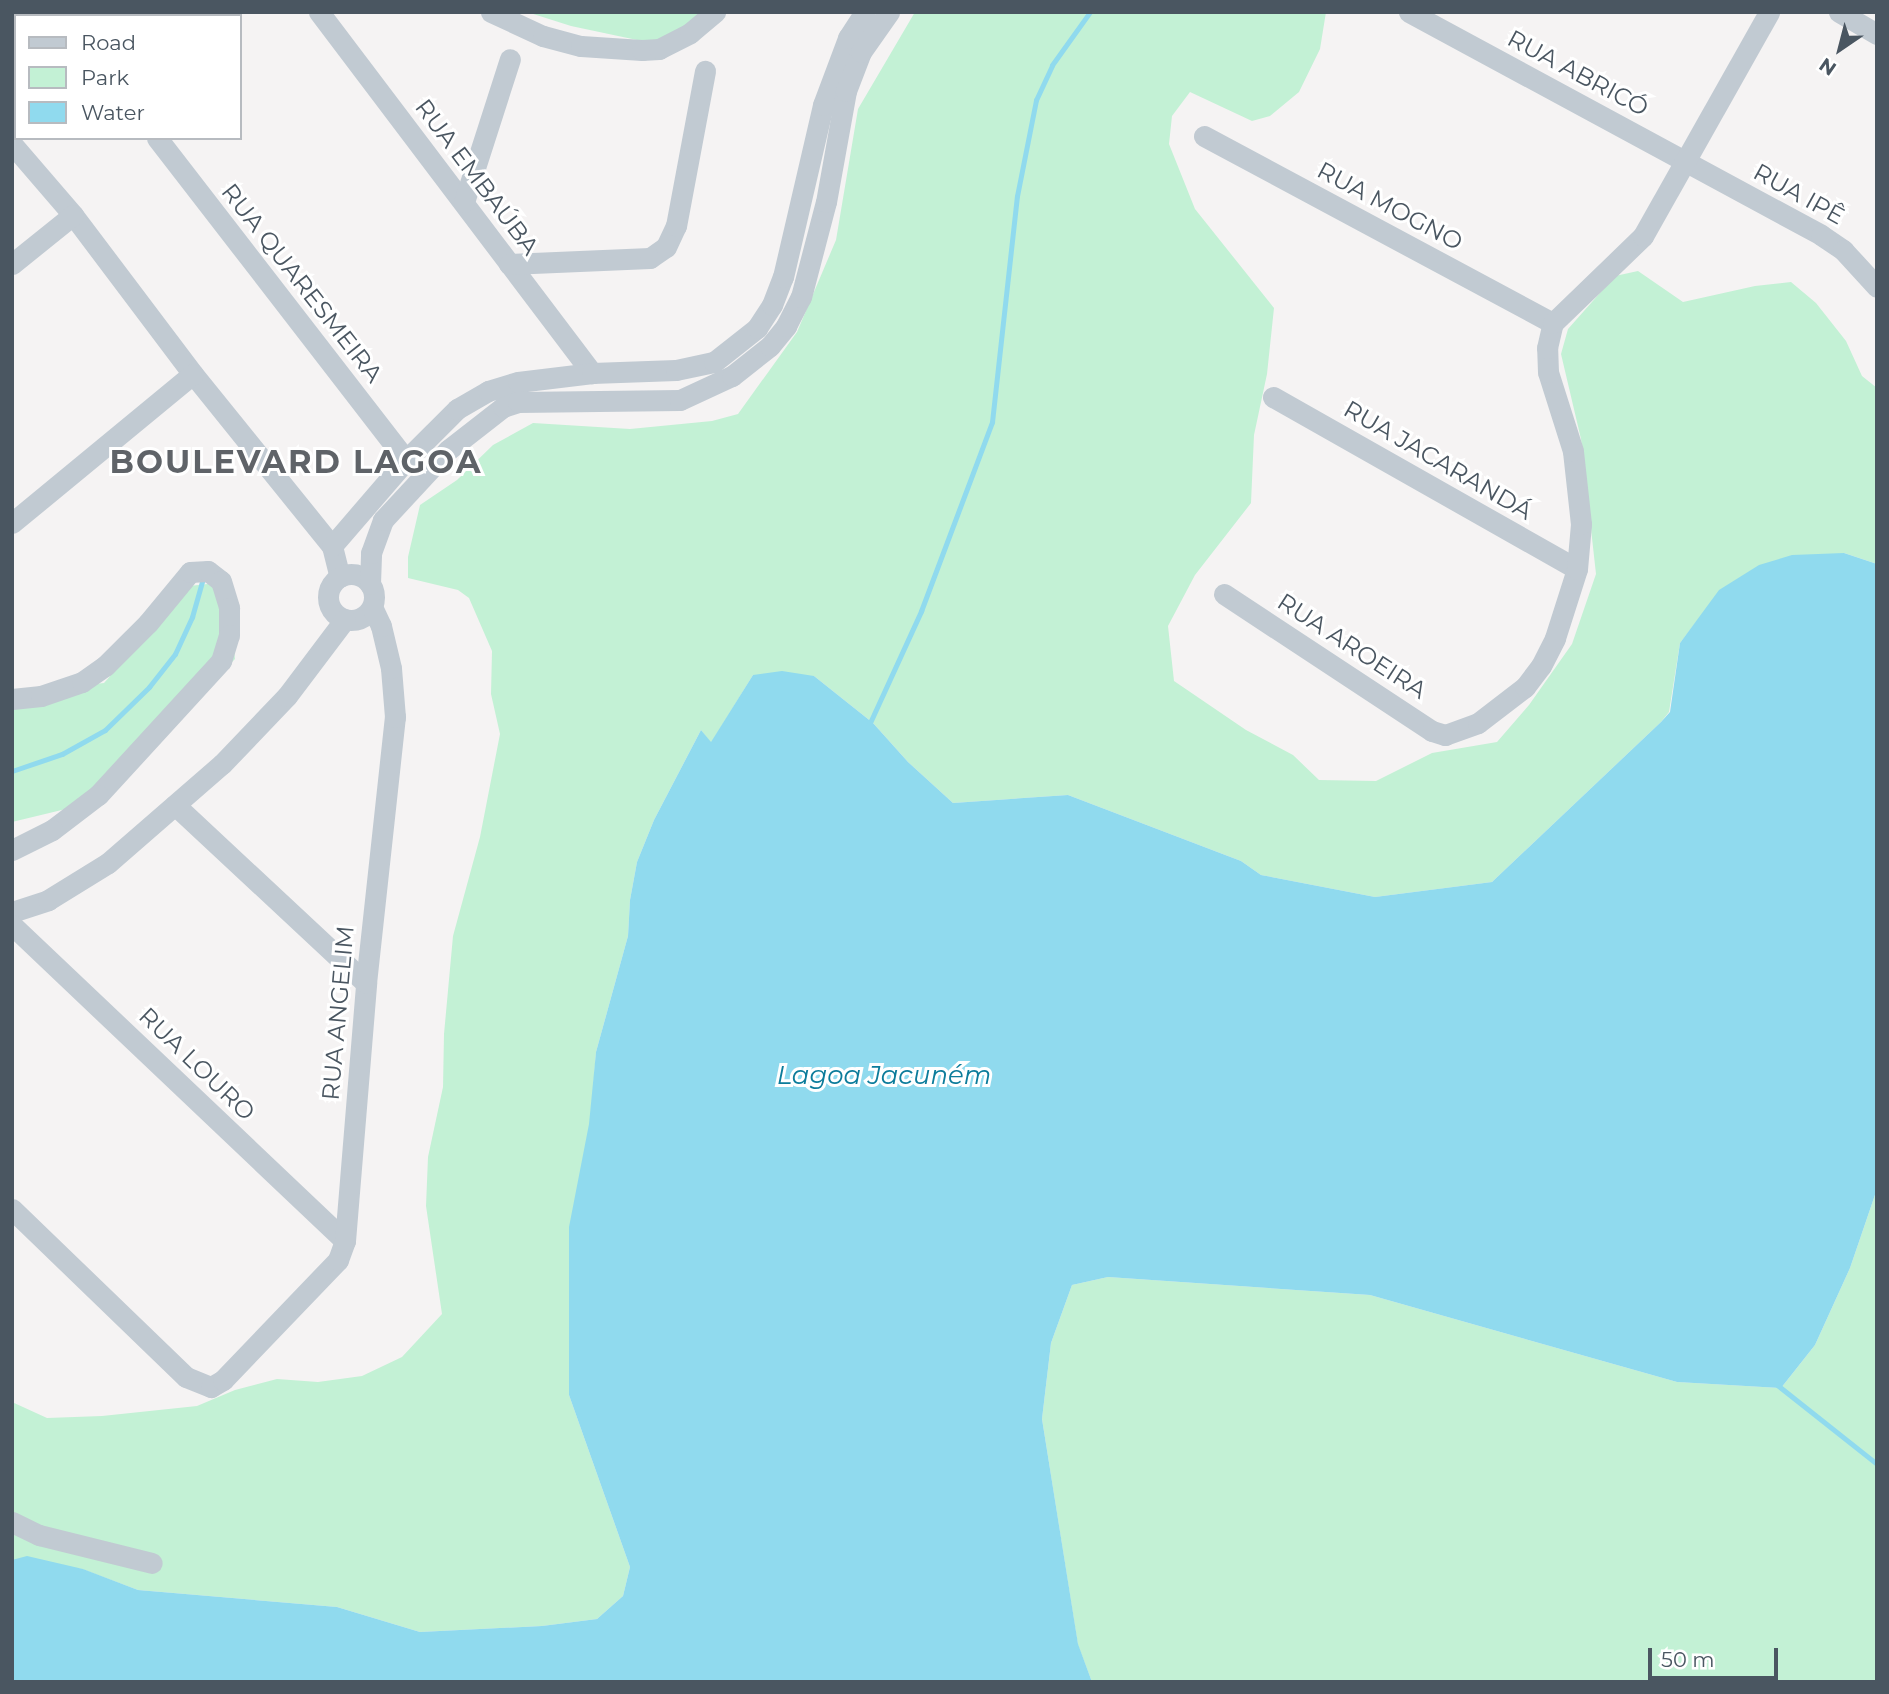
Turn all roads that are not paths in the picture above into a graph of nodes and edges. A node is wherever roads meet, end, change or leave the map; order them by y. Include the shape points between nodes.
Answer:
1 (319, 12) edge
2 (491, 12) edge
3 (715, 12) edge
4 (865, 12) edge
5 (889, 12) edge
6 (1409, 12) edge
7 (1769, 12) edge
8 (1839, 12) edge
9 (1877, 34) edge
10 (510, 59) dead end
11 (705, 71) dead end
12 (1204, 136) dead end
13 (159, 140) edge
14 (12, 144) edge
15 (1684, 161) junction
16 (464, 202) junction
17 (73, 215) junction
18 (12, 264) edge
19 (509, 264) junction
20 (1877, 287) edge
21 (1553, 323) junction
22 (592, 373) junction
23 (193, 374) junction
24 (1273, 397) dead end
25 (406, 460) junction
26 (12, 523) edge
27 (332, 546) junction
28 (1577, 569) junction
29 (340, 577) junction
30 (370, 584) junction
31 (1223, 594) dead end
32 (372, 607) junction
33 (345, 619) junction
34 (12, 699) edge
35 (175, 805) junction
36 (12, 850) edge
37 (12, 912) edge
38 (12, 925) edge
39 (366, 983) junction
40 (12, 1209) edge
41 (345, 1241) junction
42 (12, 1522) edge
43 (152, 1563) dead end

1 - 16 street, RUA EMBAÚBA
2 - 3 street via 543,36 581,47 642,50 659,48 690,33
4 - 22 street via 848,38 823,105 783,277 757,328 714,362 676,370
5 - 30 street via 861,52 846,91 827,202 801,297 770,346 732,376 680,400 518,402 503,407 447,450 383,520 371,554
6 - 15 street, RUA ABRICÓ
7 - 15 street
8 - 9 street
10 - 16 street
11 - 19 street via 676,226 666,247 650,258
12 - 21 street, RUA MOGNO
13 - 25 street, RUA QUARESMEIRA
14 - 17 street
15 - 20 street, RUA IPÊ via 1821,235 1843,250
15 - 21 street via 1643,236
16 - 19 street, RUA EMBAÚBA
17 - 18 street
17 - 23 street
19 - 22 street, RUA EMBAÚBA
21 - 28 street via 1548,372 1573,451 1581,524
22 - 25 street via 518,382 488,391 457,410
23 - 26 street
23 - 27 street
24 - 28 street, RUA JACARANDÁ
25 - 27 street
27 - 29 street
28 - 31 street, RUA AROEIRA via 1541,666 1525,687 1478,723 1454,734 1432,730
29 - 30 street via 358,575
29 - 33 street via 330,589 328,601
30 - 32 street
32 - 33 street via 361,618
32 - 39 street, RUA ANGELIM via 391,668 395,717
33 - 35 street via 269,716
34 - 36 street via 41,696 82,682 105,666 190,572 208,572 221,581 229,608 229,635 220,661 97,795 52,830
35 - 37 street via 108,863 48,900
35 - 39 street
38 - 41 street, RUA LOURO
39 - 41 street, RUA ANGELIM
40 - 41 street, RUA ANGELIM via 186,1377 211,1387 223,1380 338,1260
42 - 43 street via 39,1535

